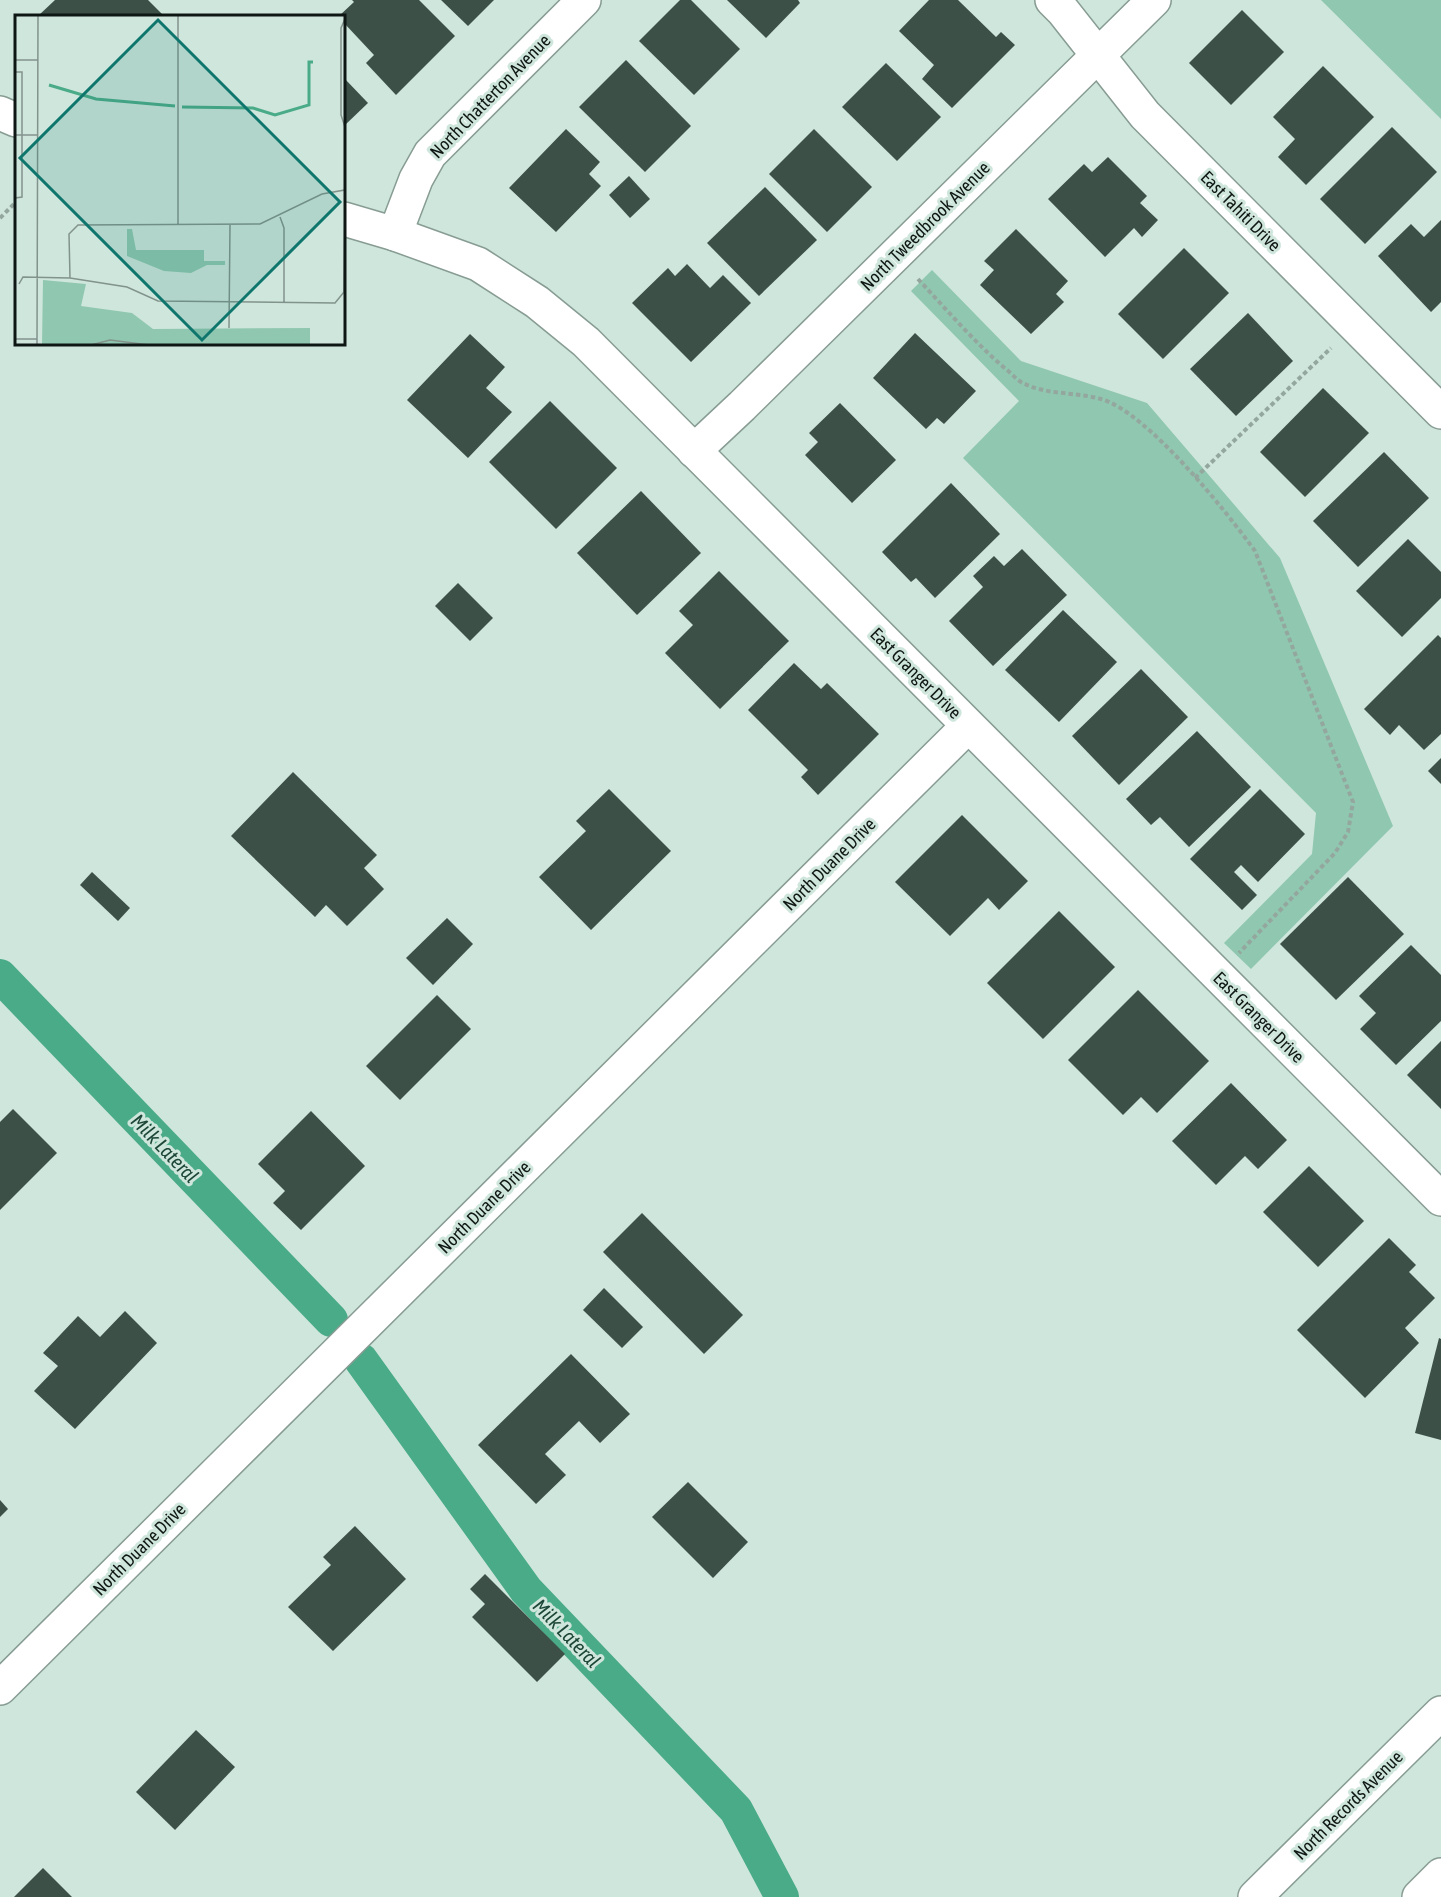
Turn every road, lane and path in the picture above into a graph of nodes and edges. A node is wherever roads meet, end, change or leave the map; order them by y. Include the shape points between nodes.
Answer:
1 (584, 0) edge
2 (1052, 0) edge
3 (1154, 0) edge
4 (1098, 56) junction
5 (0, 113) edge
6 (15, 120) edge
7 (15, 203) edge
8 (0, 218) edge
9 (345, 219) edge
10 (394, 234) junction
11 (918, 279) dead end
12 (1333, 347) dead end
13 (1441, 412) edge
14 (694, 450) junction
15 (1195, 478) junction
16 (968, 726) junction
17 (1236, 956) dead end
18 (1441, 1199) edge
19 (0, 1688) edge
20 (1441, 1713) edge
21 (1441, 1875) edge
22 (1255, 1897) edge
23 (1419, 1897) edge

1 - 10 street, North Chatterton Avenue via 430,154
2 - 4 street, East Tahiti Drive
3 - 4 street, North Tweedbrook Avenue
4 - 13 street, East Tahiti Drive via 1145,115
4 - 14 street, North Tweedbrook Avenue
5 - 6 street
7 - 8 path
9 - 10 street, East Granger Drive
10 - 14 street, East Granger Drive via 478,264 537,302 586,342
11 - 15 path via 986,352 1024,384 1101,399 1129,413
12 - 15 path
14 - 16 street, East Granger Drive
15 - 17 path via 1255,551 1353,802 1348,832 1335,854
16 - 18 street, East Granger Drive
16 - 19 street, North Duane Drive
20 - 22 street, North Records Avenue
21 - 23 street

